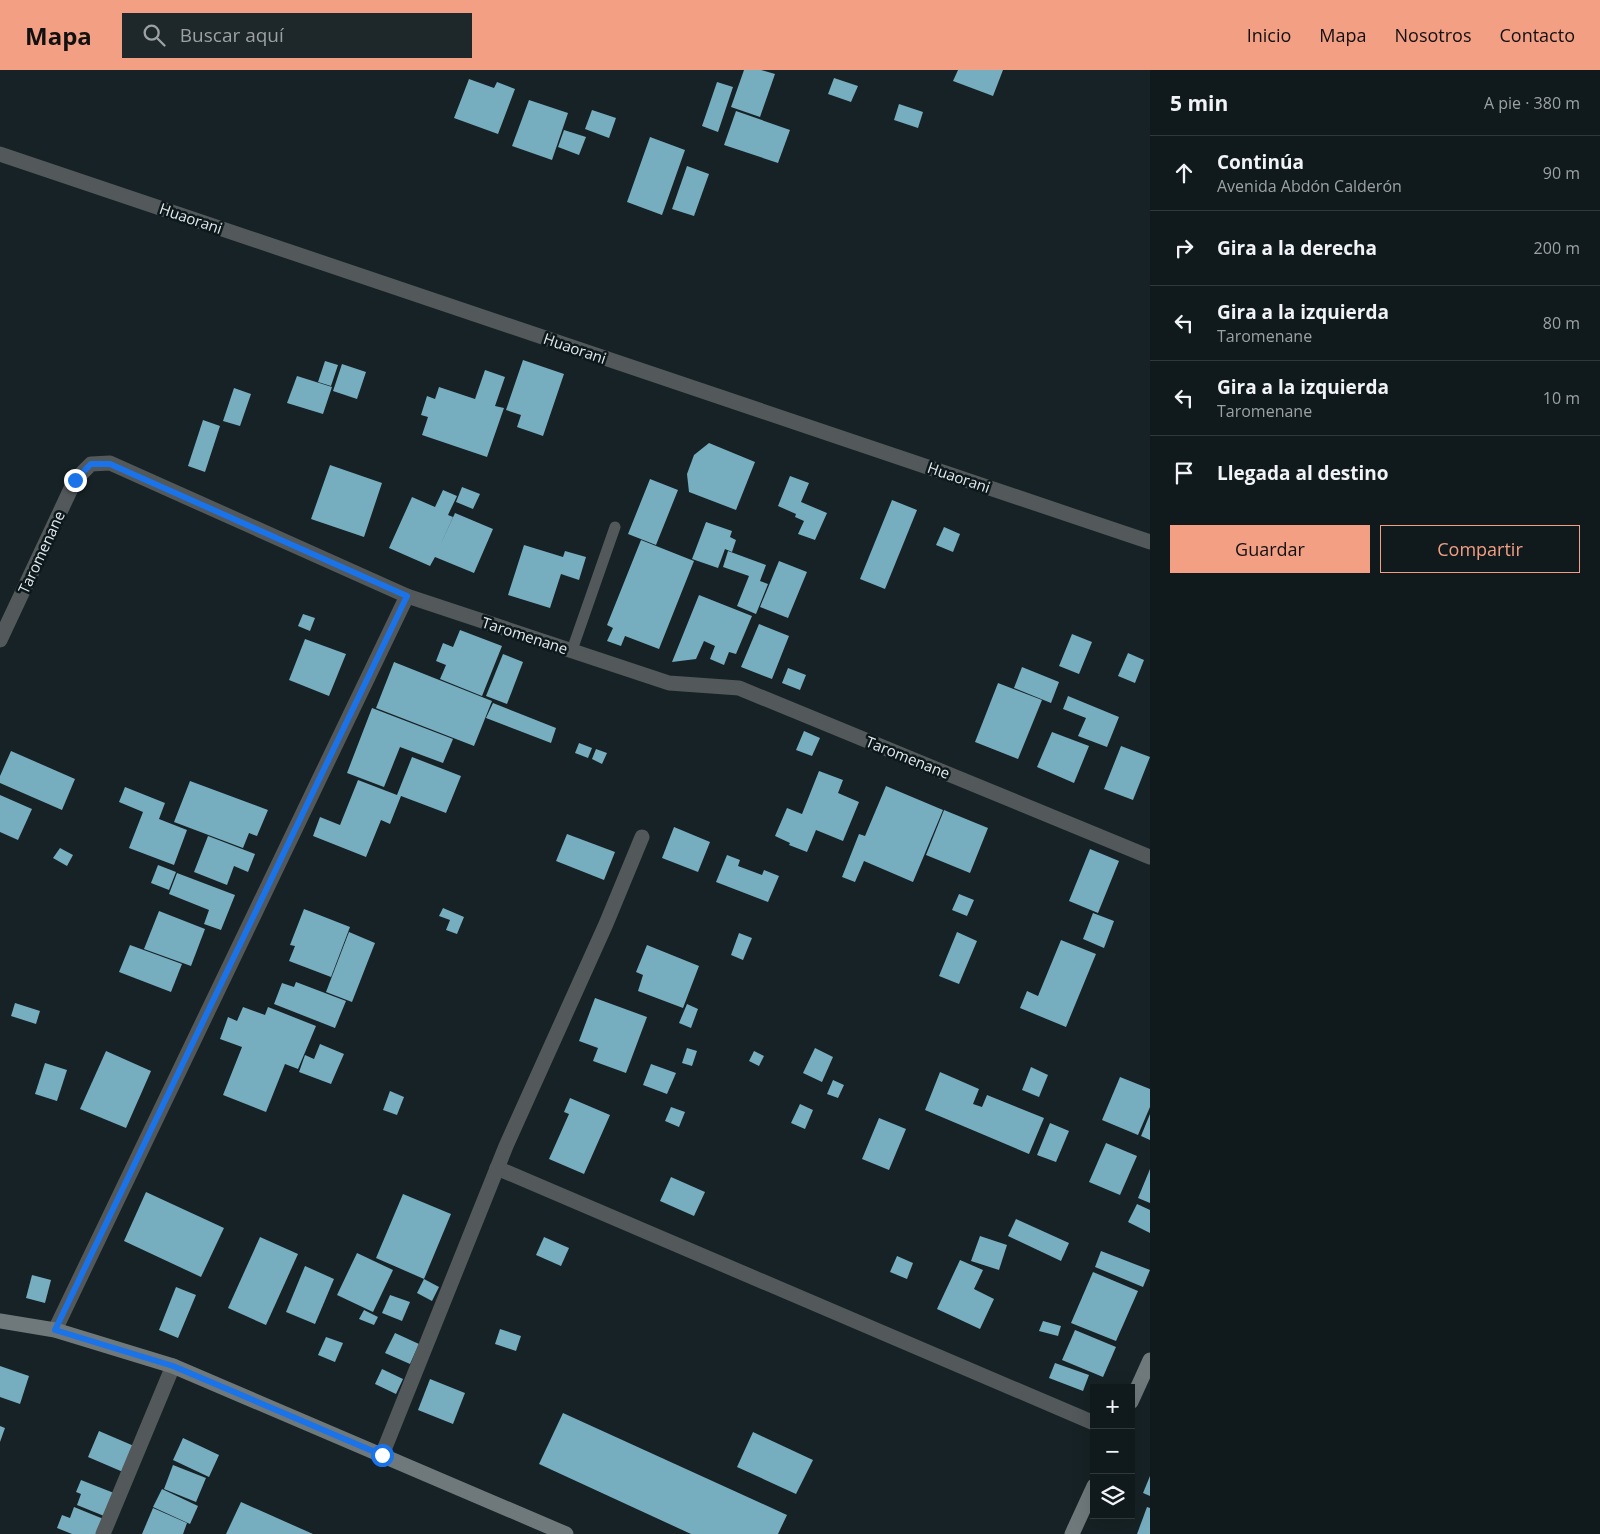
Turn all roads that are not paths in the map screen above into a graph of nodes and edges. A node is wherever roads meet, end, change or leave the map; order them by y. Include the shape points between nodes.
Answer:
1 (0, 154) edge
2 (615, 526) dead end
3 (1150, 542) edge
4 (407, 596) junction
5 (0, 640) edge
6 (572, 650) junction
7 (642, 837) dead end
8 (1150, 857) edge
9 (497, 1168) junction
10 (0, 1321) edge
11 (55, 1330) junction
12 (1150, 1360) edge
13 (173, 1366) junction
14 (1135, 1393) edge
15 (1090, 1421) edge
16 (382, 1455) junction
17 (1090, 1495) edge
18 (103, 1534) edge
19 (566, 1534) edge
20 (1072, 1534) edge

1 - 3 street, Huaorani
2 - 6 lane
4 - 5 street, Taromenane via 110,464 91,464 75,480
4 - 6 street, Taromenane
4 - 11 street
6 - 8 street, Taromenane via 670,682 739,688
7 - 9 street
9 - 15 street
9 - 16 street
10 - 11 street
11 - 13 street
12 - 14 street
13 - 16 street
13 - 18 street
16 - 19 street
17 - 20 street

